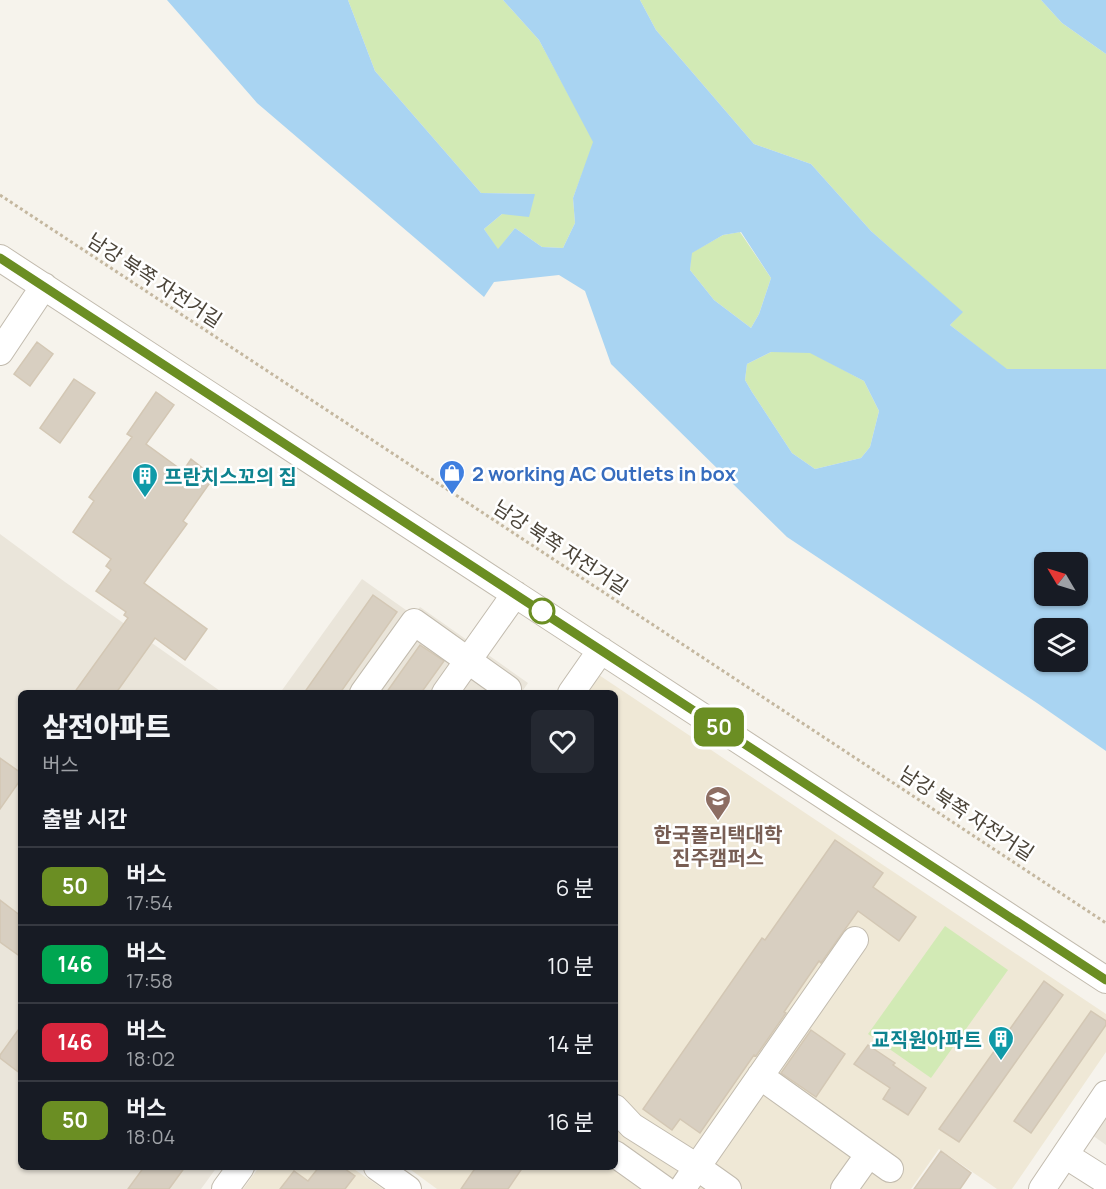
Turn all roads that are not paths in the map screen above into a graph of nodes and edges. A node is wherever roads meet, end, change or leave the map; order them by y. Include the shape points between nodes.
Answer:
1 (0, 258) edge
2 (44, 286) junction
3 (0, 352) edge
4 (515, 594) junction
5 (601, 650) junction
6 (468, 661) junction
7 (508, 689) dead end
8 (365, 690) edge
9 (447, 690) edge
10 (573, 690) edge
11 (855, 940) dead end
12 (1106, 980) edge
13 (760, 1076) junction
14 (1106, 1094) edge
15 (618, 1111) edge
16 (869, 1154) junction
17 (1065, 1155) junction
18 (618, 1156) edge
19 (697, 1167) junction
20 (890, 1169) dead end
21 (239, 1170) edge
22 (381, 1170) edge
23 (1106, 1181) edge
24 (225, 1189) edge
25 (408, 1189) edge
26 (664, 1189) edge
27 (682, 1189) edge
28 (728, 1189) edge
29 (844, 1189) edge
30 (1042, 1189) edge

1 - 2 street
2 - 3 street
2 - 4 street
4 - 5 street
4 - 6 street
5 - 10 street
5 - 12 street
6 - 7 street
6 - 8 street via 414,622
6 - 9 street
11 - 13 street
13 - 16 street
13 - 19 street
14 - 17 street
15 - 19 street via 632,1126
16 - 20 street
16 - 29 street
17 - 23 street
17 - 30 street
18 - 26 street
19 - 27 street
19 - 28 street
21 - 24 street
22 - 25 street

